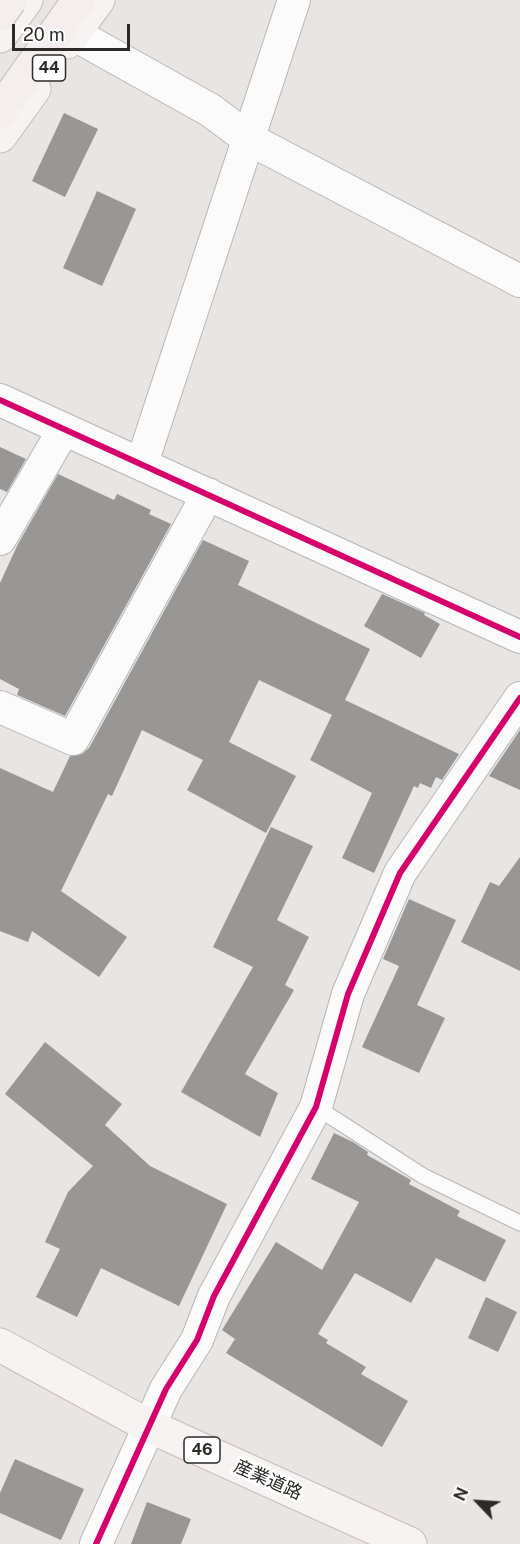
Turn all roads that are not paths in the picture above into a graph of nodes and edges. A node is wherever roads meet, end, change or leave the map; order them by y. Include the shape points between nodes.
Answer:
1 (79, 0) edge
2 (98, 0) edge
3 (294, 0) edge
4 (12, 5) edge
5 (74, 34) junction
6 (0, 36) edge
7 (0, 111) edge
8 (0, 136) edge
9 (249, 139) junction
10 (520, 281) edge
11 (0, 400) edge
12 (63, 429) junction
13 (142, 463) junction
14 (208, 494) junction
15 (0, 539) edge
16 (520, 637) edge
17 (520, 698) edge
18 (0, 707) edge
19 (316, 1107) junction
20 (520, 1223) edge
21 (0, 1345) edge
22 (148, 1426) junction
23 (96, 1544) edge
24 (410, 1544) edge

1 - 7 highway
2 - 5 main road, 44
3 - 9 street
4 - 6 main road
5 - 8 main road, 44
5 - 9 street via 210,111
9 - 10 street
9 - 13 street
11 - 12 street
12 - 13 street
12 - 15 street
13 - 14 street
14 - 16 street
14 - 18 street via 73,739
17 - 19 street via 400,873 348,994
19 - 20 lane via 423,1176
19 - 22 street via 214,1296 197,1340
21 - 22 main road, 産業道路 / 46
22 - 23 street
22 - 24 main road, 産業道路 / 46

